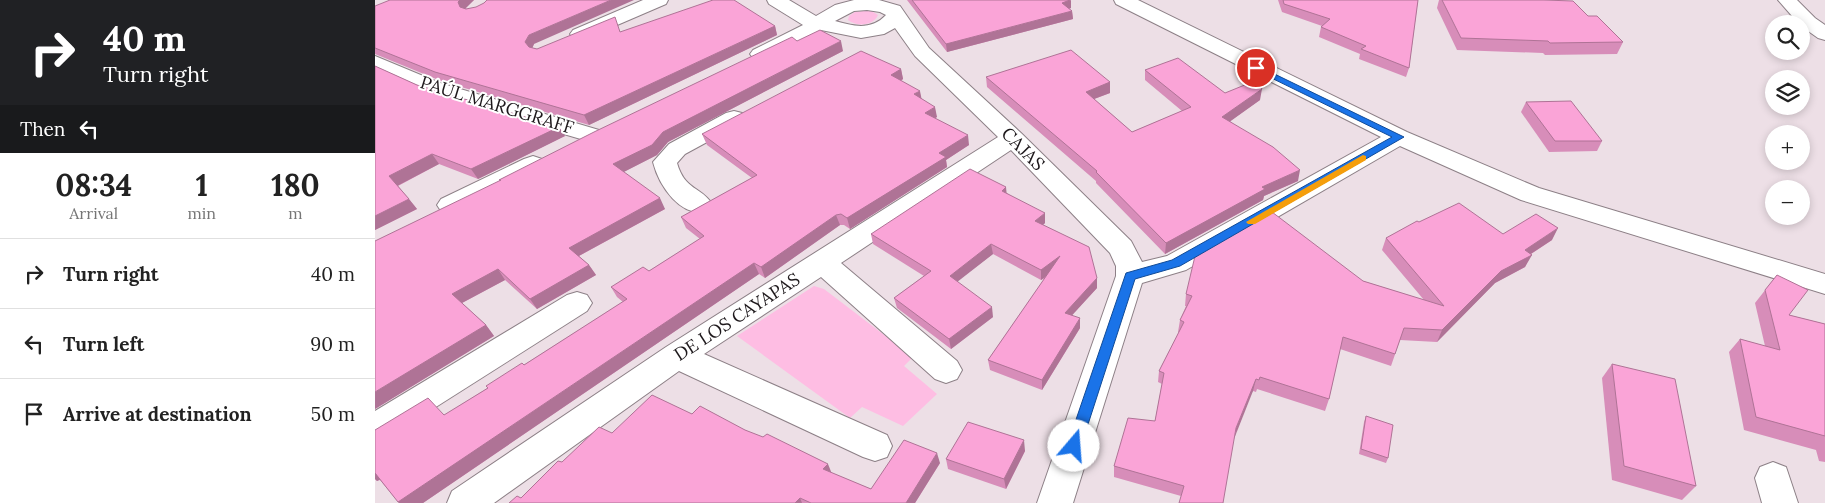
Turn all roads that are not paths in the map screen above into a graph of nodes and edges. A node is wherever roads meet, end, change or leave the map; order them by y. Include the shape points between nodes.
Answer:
1 (659, 0) edge
2 (776, 0) edge
3 (1123, 0) edge
4 (1787, 0) edge
5 (868, 2) edge
6 (894, 13) junction
7 (819, 24) junction
8 (850, 32) junction
9 (1825, 34) edge
10 (560, 42) edge
11 (923, 52) junction
12 (375, 62) edge
13 (743, 63) edge
14 (749, 110) edge
15 (1399, 137) junction
16 (1013, 138) junction
17 (700, 205) edge
18 (427, 217) edge
19 (822, 262) junction
20 (1126, 262) junction
21 (1825, 284) edge
22 (577, 303) dead end
23 (677, 356) junction
24 (946, 370) dead end
25 (375, 428) edge
26 (875, 446) dead end
27 (465, 503) edge
28 (1055, 503) edge

1 - 10 street
2 - 7 street
3 - 15 street
4 - 9 street
5 - 6 street, CAJAS via 885,5
5 - 7 street, CAJAS via 840,10
6 - 8 street via 882,27 869,32
6 - 11 street, CAJAS
7 - 8 street
7 - 13 street, CAJAS
8 - 11 street via 881,46
11 - 16 street, CAJAS
12 - 18 street, PAÚL MARGGRAFF via 431,88 600,131
14 - 17 street via 677,149 665,162 669,178 682,194
15 - 20 street via 1176,263
15 - 21 street via 1530,194
16 - 19 street, DE LOS CAYAPAS
16 - 20 street, CAJAS
19 - 23 street, DE LOS CAYAPAS
19 - 24 street
20 - 28 street
22 - 25 street
23 - 26 street
23 - 27 street, DE LOS CAYAPAS

